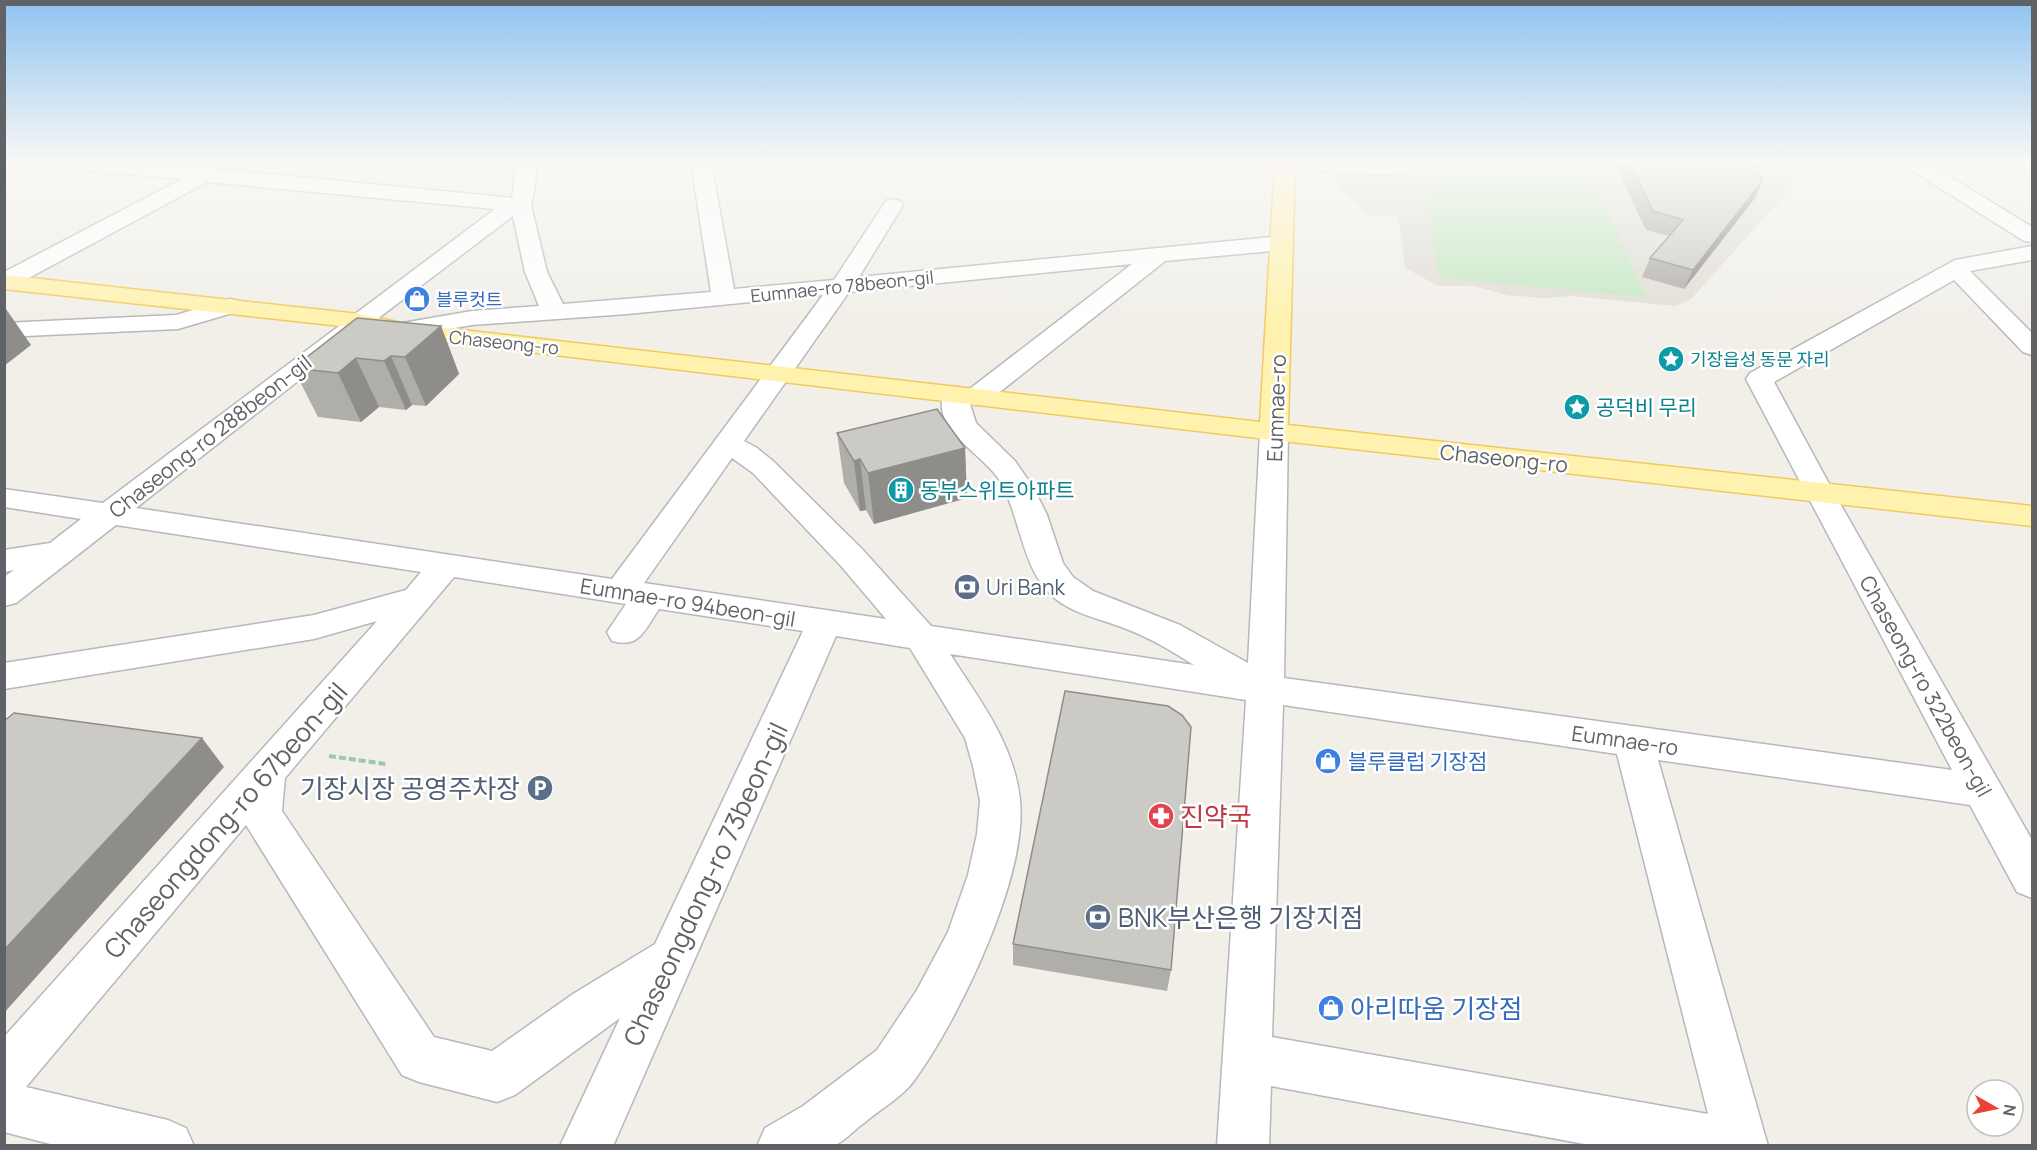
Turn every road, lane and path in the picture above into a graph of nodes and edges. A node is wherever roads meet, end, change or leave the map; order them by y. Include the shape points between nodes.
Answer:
1 (129, 216) edge
2 (499, 216) edge
3 (523, 216) edge
4 (709, 216) edge
5 (886, 216) edge
6 (1283, 216) edge
7 (1999, 216) edge
8 (2032, 236) edge
9 (1282, 243) junction
10 (2032, 253) edge
11 (1160, 254) junction
12 (1957, 270) junction
13 (4, 282) edge
14 (841, 287) junction
15 (724, 298) junction
16 (230, 306) junction
17 (554, 312) junction
18 (359, 321) junction
19 (4, 330) edge
20 (402, 330) junction
21 (2032, 347) edge
22 (778, 373) junction
23 (966, 396) junction
24 (1274, 432) junction
25 (727, 444) junction
26 (1819, 493) junction
27 (4, 498) edge
28 (111, 513) junction
29 (2032, 516) edge
30 (61, 552) junction
31 (4, 561) edge
32 (446, 565) junction
33 (635, 593) junction
34 (4, 596) edge
35 (417, 598) junction
36 (825, 622) junction
37 (624, 632) dead end
38 (921, 637) junction
39 (4, 676) edge
40 (1265, 689) junction
41 (1634, 741) junction
42 (277, 761) junction
43 (386, 764) dead end
44 (1984, 791) junction
45 (2032, 879) edge
46 (671, 959) junction
47 (1248, 1057) junction
48 (4, 1075) edge
49 (4, 1107) edge
50 (168, 1146) edge
51 (586, 1146) edge
52 (783, 1146) edge
53 (1243, 1146) edge
54 (1740, 1146) edge

1 - 13 street
2 - 18 street, Chaseong-ro 288beon-gil
3 - 17 street via 536,272
4 - 15 street
5 - 14 street
6 - 9 main road, Eumnae-ro
7 - 8 street
9 - 11 street, Eumnae-ro 78beon-gil
9 - 24 main road, Eumnae-ro
10 - 12 street via 1976,262
11 - 14 street, Eumnae-ro 78beon-gil
11 - 23 street
12 - 21 street
12 - 26 street, Chaseong-ro 322beon-gil via 1760,380
13 - 16 main road, Chaseong-ro
14 - 15 street, Eumnae-ro 78beon-gil
14 - 22 street
15 - 17 street, Eumnae-ro 78beon-gil
16 - 18 main road, Chaseong-ro
16 - 19 street, Chaseong-ro via 178,322
17 - 20 street, Eumnae-ro 78beon-gil via 472,318
18 - 20 main road, Chaseong-ro
18 - 28 street, Chaseong-ro 288beon-gil
20 - 22 main road, Chaseong-ro
22 - 23 main road, Chaseong-ro
22 - 25 street
23 - 24 main road, Chaseong-ro
23 - 40 street via 955,408 962,425 1004,465 1019,486 1042,553 1064,587 1088,603 1141,621
24 - 26 main road, Chaseong-ro
24 - 40 street, Eumnae-ro
25 - 33 street
25 - 38 street via 763,467 852,558
26 - 29 main road, Chaseong-ro
26 - 44 street, Chaseong-ro 322beon-gil
27 - 28 street, Eumnae-ro 94beon-gil
28 - 30 street, Chaseong-ro 288beon-gil
28 - 32 street, Eumnae-ro 94beon-gil
30 - 31 street, Chaseong-ro 288beon-gil
30 - 34 street, Chaseong-ro 288beon-gil
32 - 33 street, Eumnae-ro 94beon-gil
32 - 35 street, Chaseongdong-ro 67beon-gil
33 - 36 street, Eumnae-ro 94beon-gil
33 - 37 street
35 - 39 street via 314,627
35 - 42 street, Chaseongdong-ro 67beon-gil via 307,713
36 - 38 street, Eumnae-ro 94beon-gil
36 - 46 street, Chaseongdong-ro 73beon-gil
38 - 40 street, Eumnae-ro 94beon-gil
38 - 52 street via 983,735 993,766 1000,801 990,875 968,938 934,1006 894,1067 821,1124
40 - 41 street, Eumnae-ro
40 - 47 street, Eumnae-ro
41 - 44 street, Eumnae-ro
41 - 54 street
42 - 43 path
42 - 46 street via 261,814 419,1058 497,1077 590,1010
42 - 48 street, Chaseongdong-ro 67beon-gil
44 - 45 street, Chaseong-ro 322beon-gil
46 - 51 street, Chaseongdong-ro 73beon-gil
47 - 53 street, Eumnae-ro
47 - 54 street
49 - 50 street

